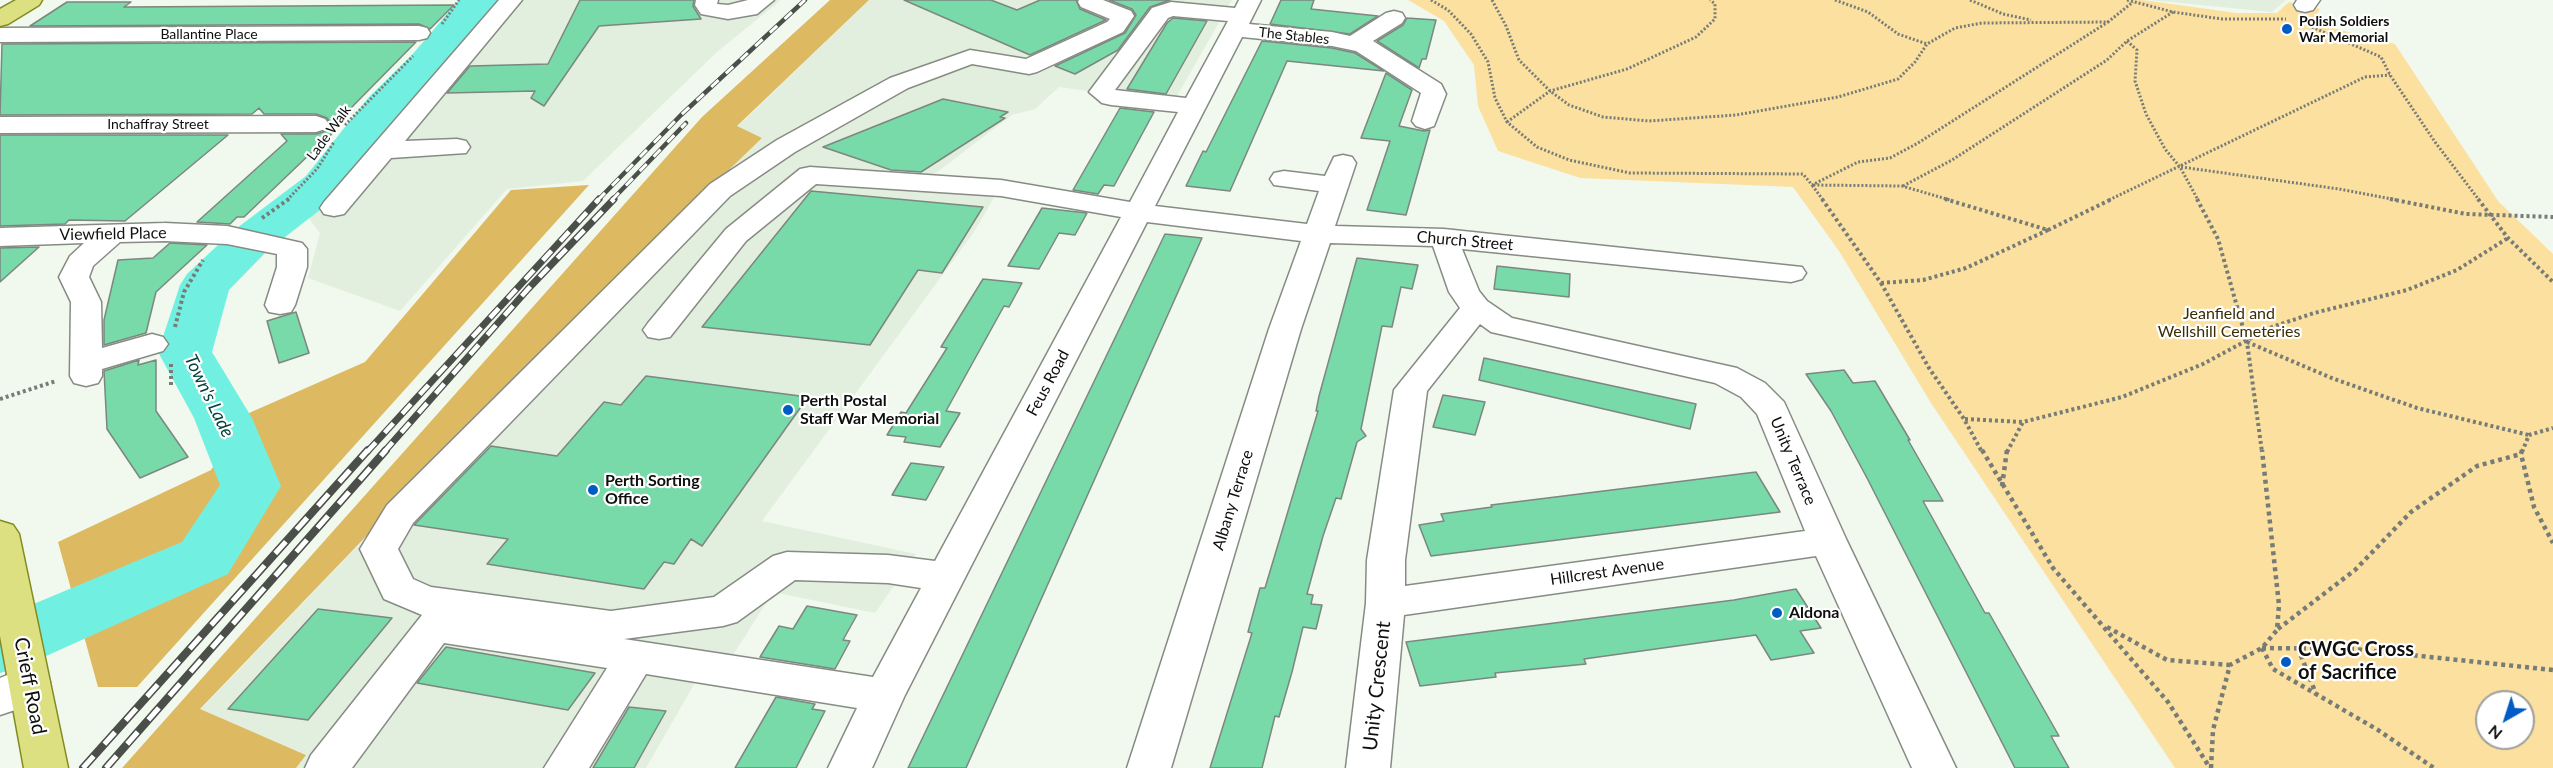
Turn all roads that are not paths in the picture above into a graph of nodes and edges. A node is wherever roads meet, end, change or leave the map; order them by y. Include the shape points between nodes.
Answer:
1 (31, 0) edge
2 (511, 0) edge
3 (707, 0) edge
4 (763, 0) edge
5 (1089, 3) dead end
6 (1242, 15) edge
7 (1394, 18) dead end
8 (0, 19) edge
9 (0, 35) edge
10 (425, 38) road end
11 (1353, 44) junction
12 (1194, 106) junction
13 (1425, 121) dead end
14 (316, 124) dead end
15 (0, 125) edge
16 (456, 147) dead end
17 (383, 150) junction
18 (1284, 179) dead end
19 (334, 208) dead end
20 (1138, 212) junction
21 (1319, 234) junction
22 (111, 235) junction
23 (0, 237) edge
24 (1444, 238) junction
25 (1791, 273) dead end
26 (280, 305) dead end
27 (1476, 308) junction
28 (659, 330) dead end
29 (166, 347) road end
30 (1828, 541) junction
31 (2, 546) edge
32 (946, 577) junction
33 (1386, 603) junction
34 (635, 658) junction
35 (17, 674) edge
36 (884, 695) junction
37 (46, 768) edge
38 (327, 768) edge
39 (566, 768) edge
40 (850, 768) edge
41 (1149, 768) edge
42 (1368, 768) edge
43 (1934, 768) edge

1 - 8 main road
2 - 17 street
3 - 4 street via 709,9 728,12 748,9
5 - 32 street via 1123,16 1115,27 1029,67 970,57 899,83 786,146 720,190 400,514 379,549 398,589 426,601 611,626 723,611 787,566 888,569
6 - 11 street, The Stables via 1310,36
6 - 12 street, Feus Road
6 - 12 street, The Stables via 1171,9 1160,12 1101,92 1111,98
7 - 11 street, The Stables
9 - 10 street, Ballantine Place
11 - 13 street, The Stables via 1373,51 1432,89 1434,94
12 - 20 street, Feus Road
14 - 15 street, Inchaffray Street
16 - 17 street
17 - 19 street
18 - 21 street, Albany Terrace via 1339,174
20 - 21 street, Church Street
20 - 28 street, Church Street via 1001,188 810,175 736,235
20 - 32 street, Feus Road
21 - 24 street, Church Street
21 - 41 street, Albany Terrace via 1285,329
22 - 23 street, Viewfield Place
22 - 26 street, Viewfield Place via 165,232 245,238 292,249 292,267
22 - 29 street via 80,262 74,277 86,302 86,370
24 - 25 street, Church Street
24 - 27 street, Unity Terrace via 1464,292
27 - 30 street, Unity Terrace via 1502,325 1725,375 1753,390 1772,411
27 - 33 street via 1411,390 1386,560
30 - 33 street, Hillcrest Avenue
30 - 43 street, Unity Terrace
31 - 35 main road, Crieff Road
32 - 36 street, Feus Road
33 - 42 street, Unity Crescent
34 - 36 street
34 - 38 street via 434,626
34 - 39 street
35 - 37 main road, Crieff Road via 38,725
36 - 40 street, Feus Road

